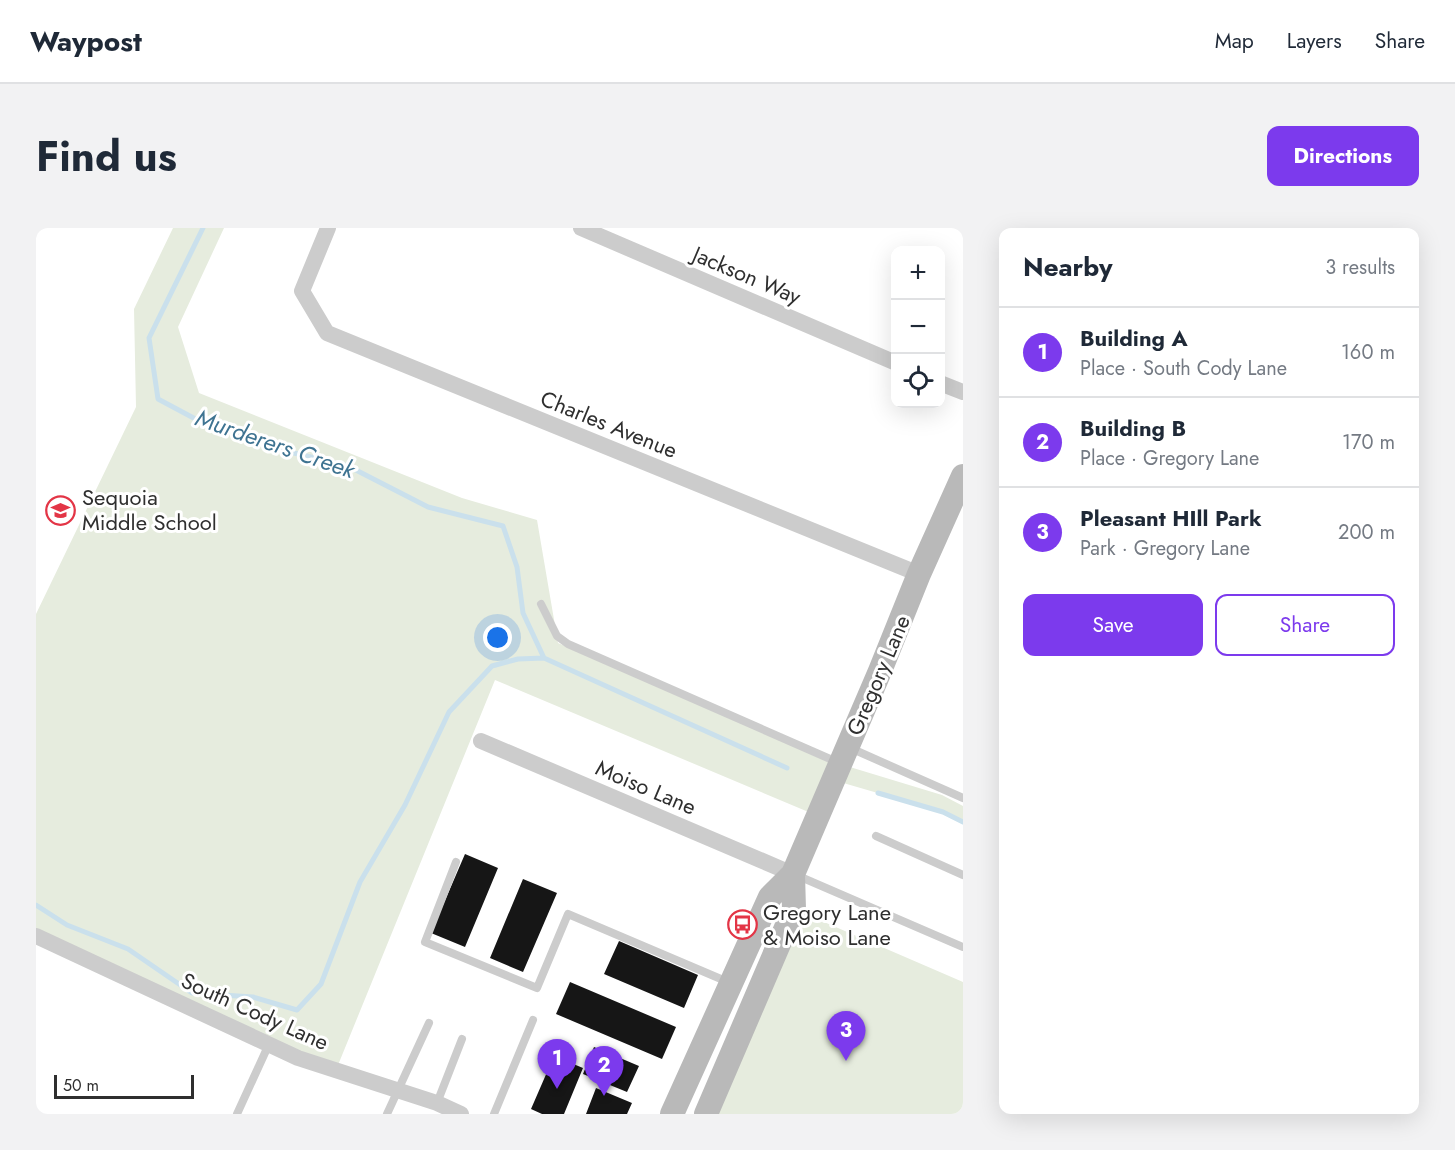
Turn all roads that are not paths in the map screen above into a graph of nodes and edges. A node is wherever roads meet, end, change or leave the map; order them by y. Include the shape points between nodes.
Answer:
1 (328, 228) edge
2 (581, 228) edge
3 (891, 361) edge
4 (945, 385) edge
5 (963, 392) edge
6 (963, 476) edge
7 (919, 574) junction
8 (541, 604) dead end
9 (481, 741) dead end
10 (844, 755) junction
11 (963, 798) edge
12 (876, 836) dead end
13 (456, 862) dead end
14 (793, 874) junction
15 (963, 875) edge
16 (36, 936) edge
17 (963, 947) edge
18 (731, 983) junction
19 (533, 1020) dead end
20 (429, 1023) dead end
21 (462, 1039) dead end
22 (269, 1044) junction
23 (397, 1090) junction
24 (437, 1103) junction
25 (237, 1114) edge
26 (387, 1114) edge
27 (461, 1114) edge
28 (494, 1114) edge
29 (672, 1114) edge
30 (706, 1114) edge

1 - 7 street, Charles Avenue via 302,291 327,333
2 - 3 street, Jackson Way
4 - 5 street
6 - 7 main road, Gregory Lane
7 - 10 main road, Gregory Lane
8 - 10 lane via 557,636 568,644
9 - 14 street, Moiso Lane
10 - 11 lane
10 - 14 main road, Gregory Lane
12 - 15 lane
13 - 18 lane via 425,942 537,988 568,914
14 - 17 lane
14 - 18 main road, Gregory Lane via 770,897
14 - 30 main road, Gregory Lane via 794,909
16 - 22 street, South Cody Lane
18 - 29 main road, Gregory Lane
19 - 28 lane
20 - 23 lane
21 - 24 lane
22 - 23 street, South Cody Lane via 298,1058
22 - 25 lane
23 - 24 street, South Cody Lane
23 - 26 lane
24 - 27 street, South Cody Lane

